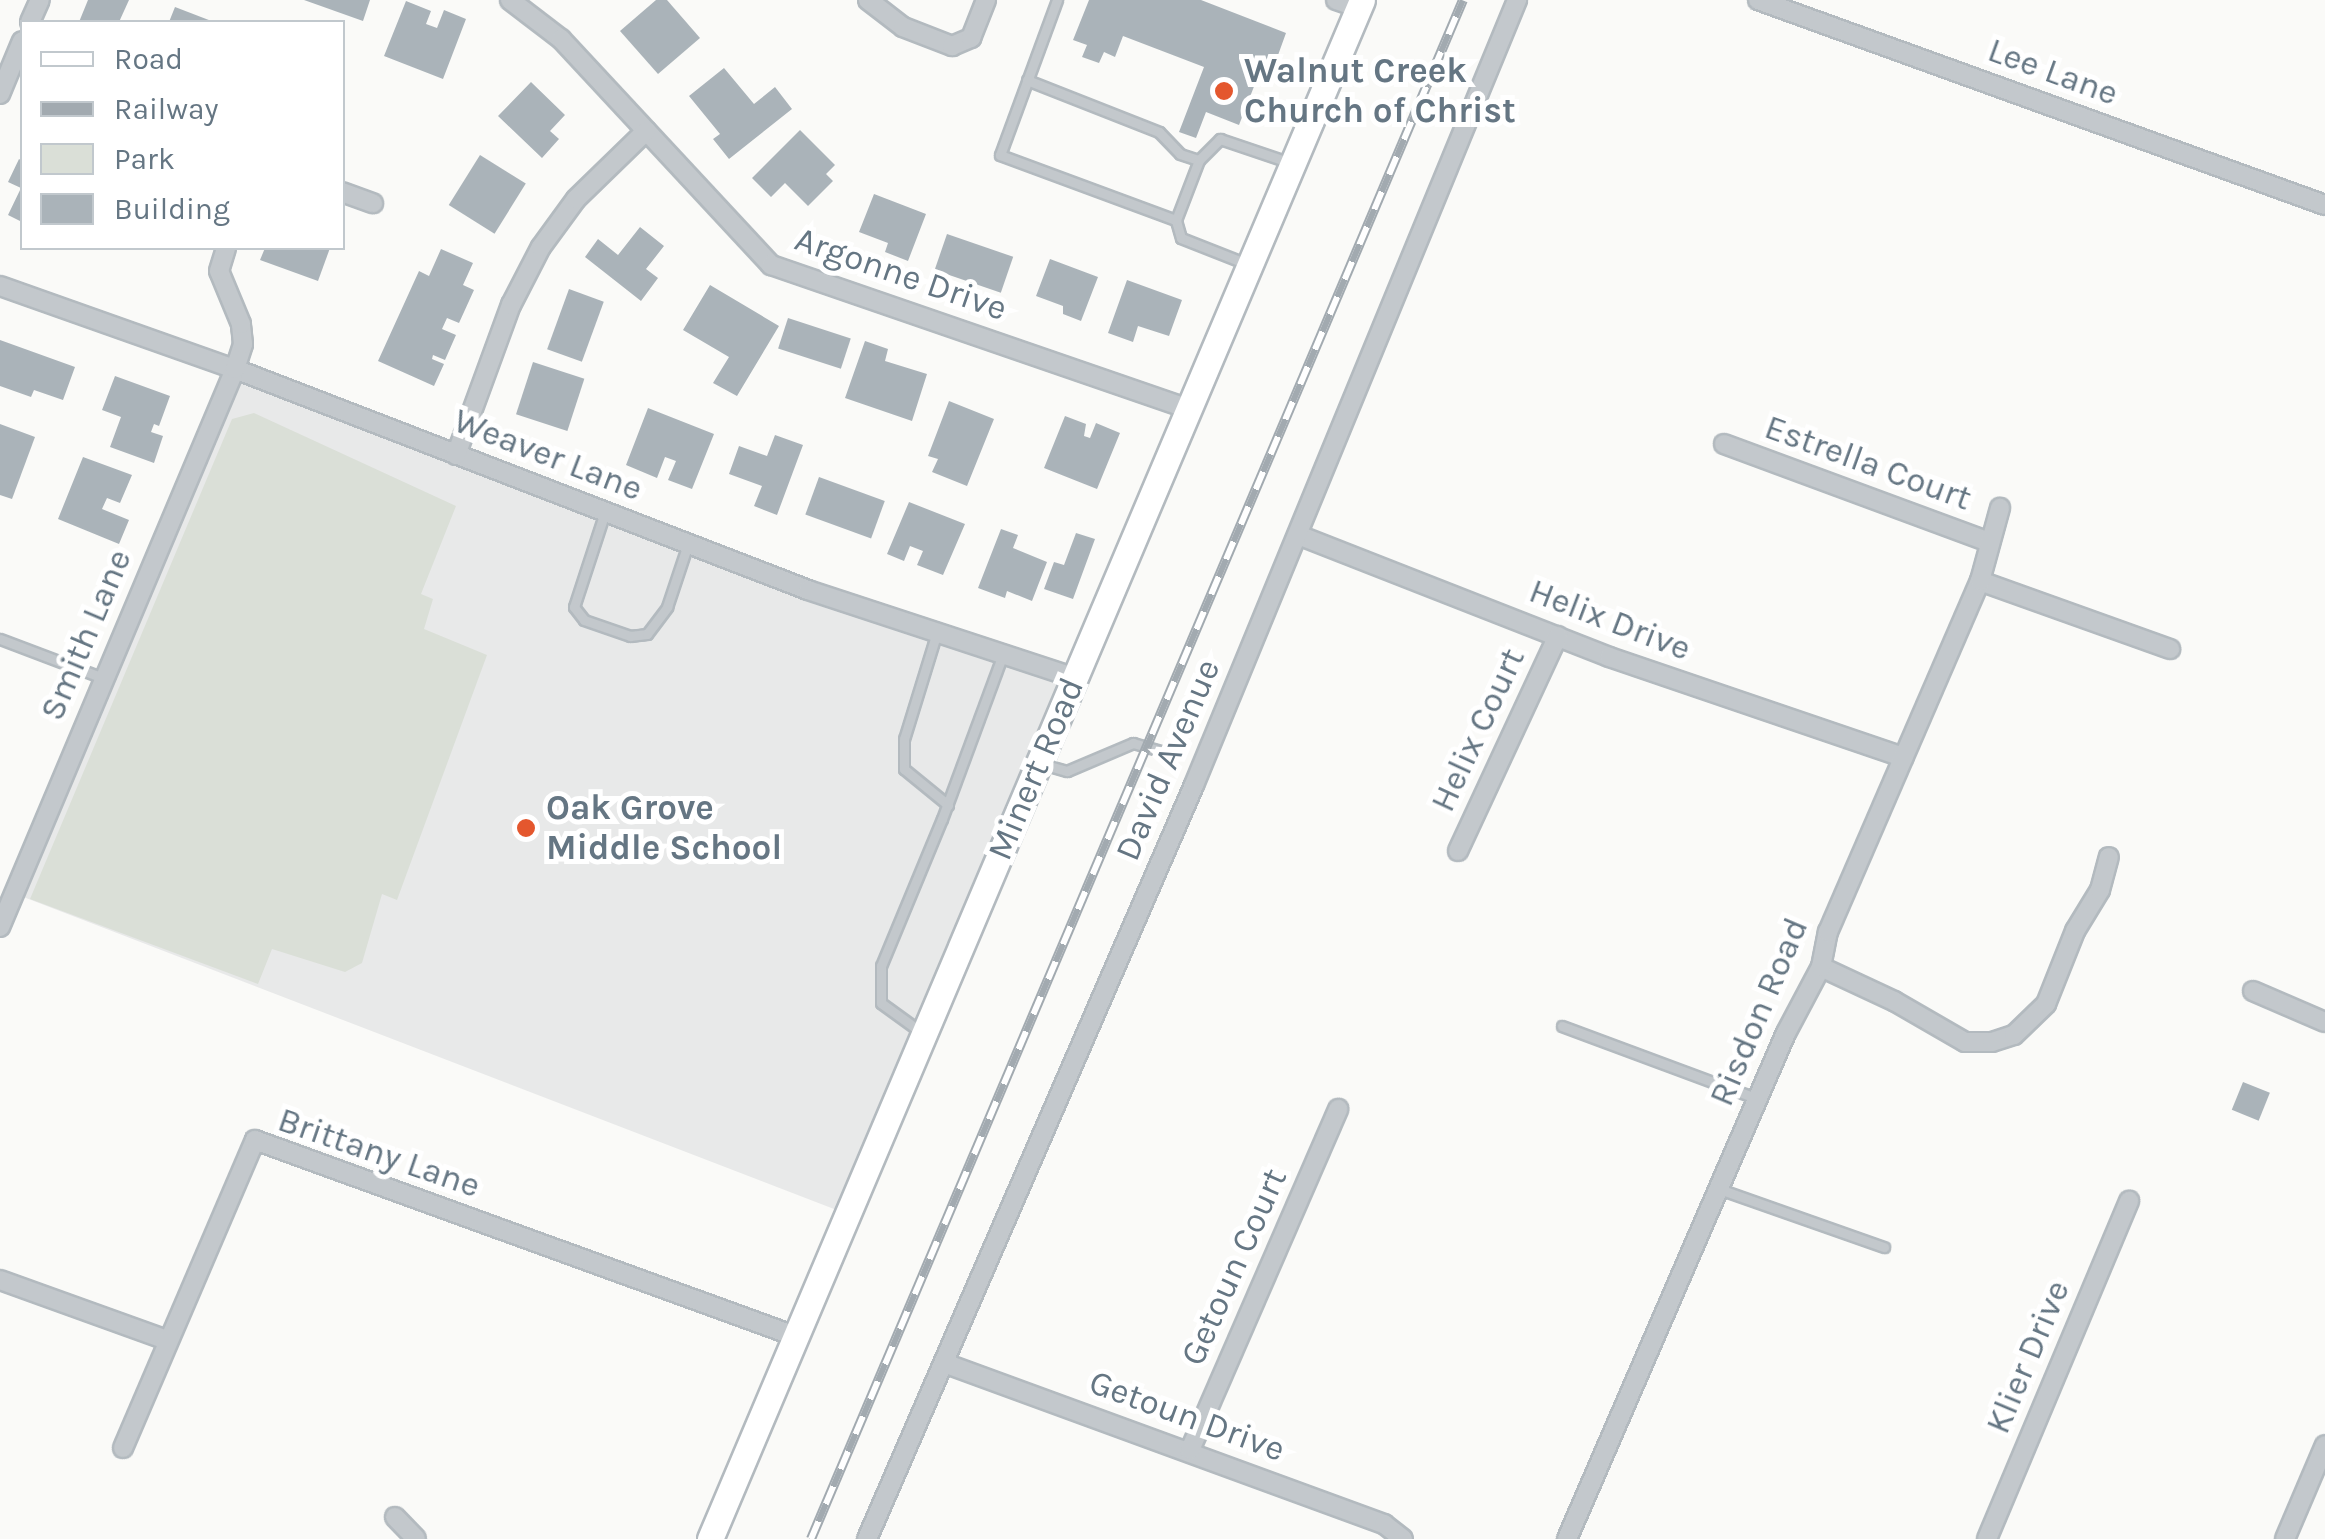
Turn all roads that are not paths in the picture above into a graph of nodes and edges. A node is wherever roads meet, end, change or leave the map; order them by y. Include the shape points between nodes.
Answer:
1 (510, 0) edge
2 (868, 0) edge
3 (986, 0) edge
4 (1056, 0) edge
5 (1516, 0) edge
6 (1758, 0) edge
7 (1353, 3) edge
8 (20, 46) edge
9 (1028, 80) junction
10 (0, 94) edge
11 (646, 131) junction
12 (1198, 160) junction
13 (1294, 164) junction
14 (345, 193) edge
15 (372, 203) dead end
16 (2325, 205) edge
17 (1176, 220) junction
18 (225, 250) edge
19 (1250, 266) junction
20 (0, 286) edge
21 (235, 369) junction
22 (1190, 409) junction
23 (1724, 444) dead end
24 (456, 455) junction
25 (2000, 508) dead end
26 (605, 512) junction
27 (1298, 535) junction
28 (1989, 542) junction
29 (688, 544) junction
30 (1980, 581) junction
31 (937, 632) junction
32 (1558, 636) junction
33 (0, 639) edge
34 (2170, 648) dead end
35 (1003, 654) junction
36 (103, 678) junction
37 (1074, 678) junction
38 (1161, 750) dead end
39 (1903, 757) junction
40 (1039, 762) junction
41 (948, 805) junction
42 (1458, 851) dead end
43 (2109, 857) dead end
44 (0, 927) edge
45 (1821, 967) junction
46 (2253, 991) dead end
47 (2325, 1022) edge
48 (1562, 1026) dead end
49 (924, 1034) junction
50 (1758, 1099) junction
51 (1338, 1108) dead end
52 (1719, 1189) junction
53 (2129, 1201) dead end
54 (1884, 1247) dead end
55 (0, 1280) edge
56 (795, 1336) junction
57 (167, 1340) junction
58 (944, 1363) junction
59 (2325, 1445) edge
60 (123, 1448) dead end
61 (1190, 1450) junction
62 (395, 1517) dead end
63 (416, 1539) edge
64 (710, 1539) edge
65 (867, 1539) edge
66 (1404, 1539) edge
67 (1566, 1539) edge
68 (1987, 1539) edge
69 (2285, 1539) edge

1 - 11 street, Argonne Drive via 562,39
2 - 3 street via 904,26 952,46 971,38
4 - 9 lane
5 - 27 street, David Avenue
6 - 16 street, Lee Lane
7 - 13 street, Minert Road
8 - 10 street
9 - 12 lane via 1159,132 1180,154
9 - 17 lane via 1000,156
11 - 22 street, Argonne Drive via 771,265
11 - 24 street via 576,199 541,247 511,305
12 - 13 lane via 1220,138
12 - 17 lane
13 - 19 street, Minert Road
14 - 15 street
17 - 19 lane via 1180,238
18 - 21 street, Smith Lane via 219,272 242,324
19 - 22 street, Minert Road
20 - 21 street, Weaver Lane
21 - 24 street, Weaver Lane
21 - 36 street, Smith Lane
22 - 37 street, Minert Road
23 - 28 street, Estrella Court
24 - 26 street, Weaver Lane
25 - 28 street, Risdon Road
26 - 29 street, Weaver Lane
26 - 29 lane via 574,607 584,620 630,636 647,634 666,607
27 - 32 street, Helix Drive
27 - 58 street, David Avenue
28 - 30 street, Risdon Road
29 - 31 street, Weaver Lane
30 - 34 street
30 - 39 street, Risdon Road
31 - 35 street, Weaver Lane
31 - 41 lane via 904,739 904,769
32 - 39 street, Helix Drive
32 - 42 street, Helix Court
33 - 36 lane
35 - 37 street, Weaver Lane
35 - 41 lane
36 - 44 street, Smith Lane
37 - 40 street, Minert Road
38 - 40 lane via 1132,742 1068,771
39 - 45 street, Risdon Road via 1828,932
40 - 49 street, Minert Road
41 - 49 lane via 880,966 881,1004
43 - 45 street via 2046,1004 2014,1035 1966,1042
45 - 50 street, Risdon Road
46 - 47 street
48 - 50 lane
49 - 56 street, Minert Road
50 - 52 street, Risdon Road
51 - 61 street, Getoun Court
52 - 54 lane
52 - 67 street, Risdon Road
53 - 68 street, Klier Drive
55 - 57 street
56 - 57 street, Brittany Lane via 255,1140
56 - 64 street, Minert Road
57 - 60 street
58 - 61 street, Getoun Drive
58 - 65 street, David Avenue
59 - 69 street
61 - 66 street, Getoun Drive via 1384,1524
62 - 63 street

